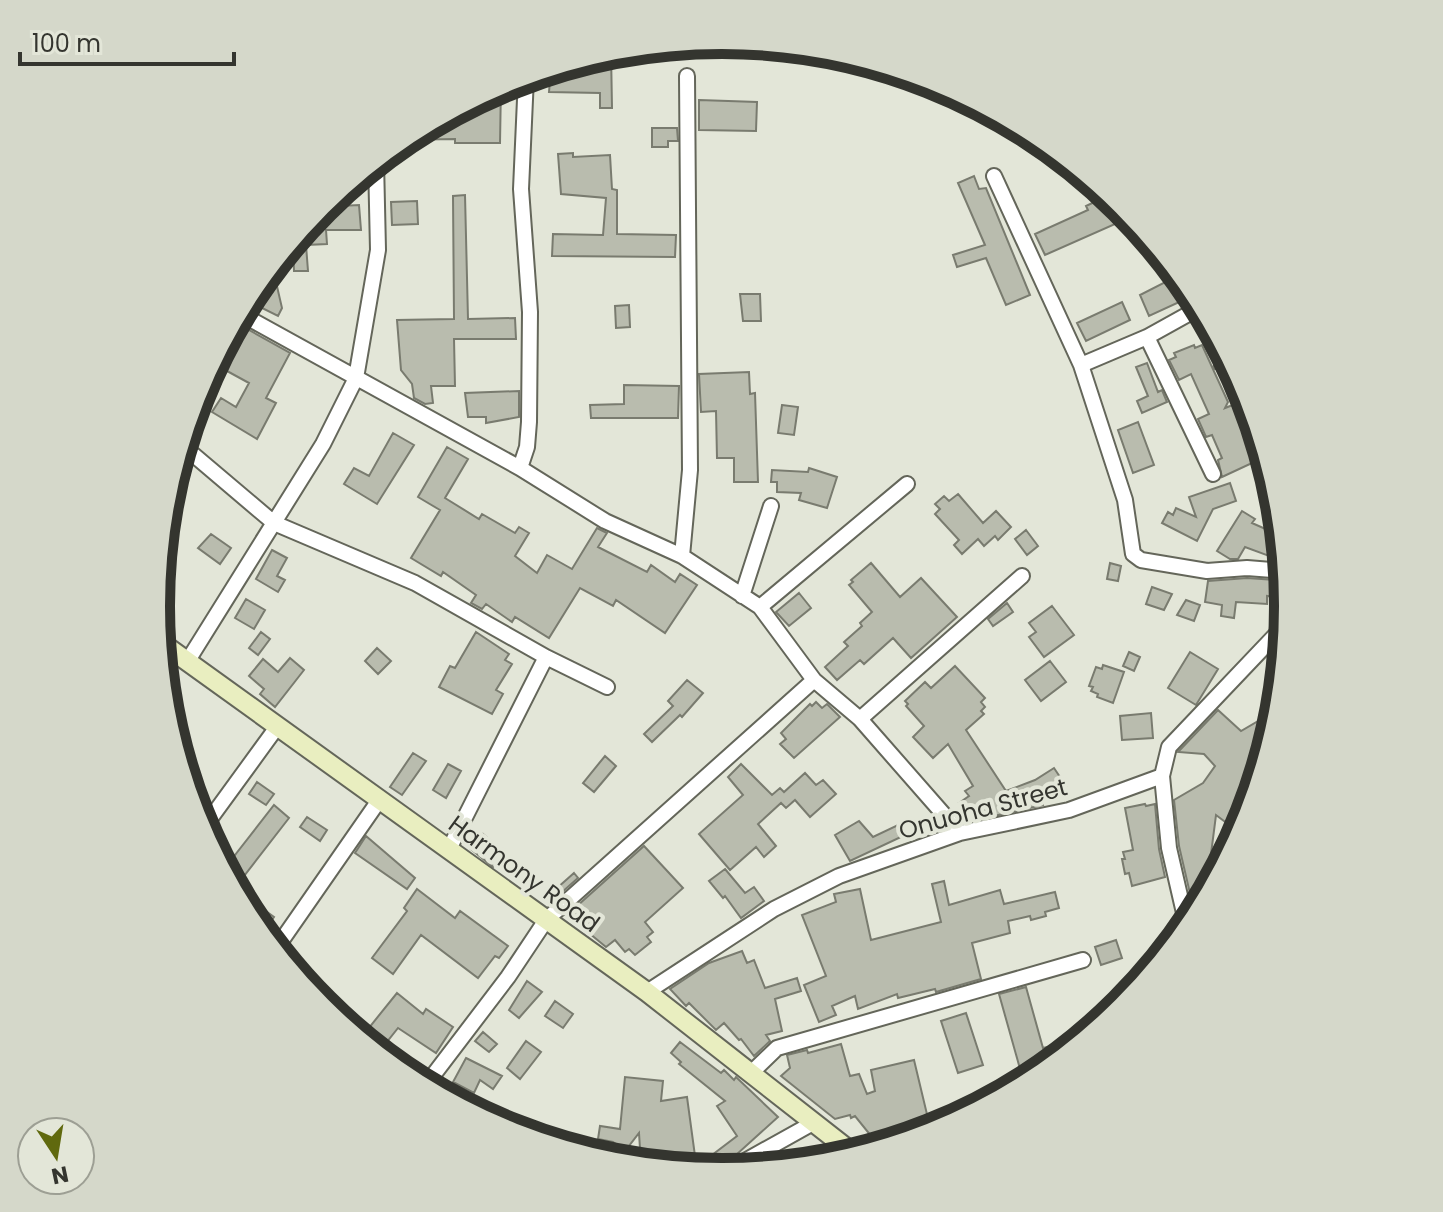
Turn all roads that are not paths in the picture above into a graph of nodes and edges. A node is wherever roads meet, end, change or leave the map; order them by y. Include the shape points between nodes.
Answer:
1 (687, 76) dead end
2 (525, 90) edge
3 (376, 175) edge
4 (994, 176) dead end
5 (1189, 313) edge
6 (250, 319) edge
7 (1147, 337) junction
8 (1081, 365) junction
9 (356, 378) junction
10 (191, 453) edge
11 (520, 468) junction
12 (1213, 474) dead end
13 (907, 484) dead end
14 (771, 506) dead end
15 (274, 523) junction
16 (682, 556) junction
17 (1272, 570) edge
18 (1022, 576) dead end
19 (742, 596) junction
20 (760, 607) junction
21 (1272, 638) edge
22 (172, 651) edge
23 (546, 657) junction
24 (187, 662) junction
25 (814, 680) junction
26 (607, 687) dead end
27 (860, 719) junction
28 (277, 727) junction
29 (1162, 776) junction
30 (380, 799) junction
31 (212, 817) edge
32 (960, 833) junction
33 (449, 849) junction
34 (1183, 908) edge
35 (546, 920) junction
36 (282, 940) edge
37 (1083, 960) dead end
38 (647, 992) junction
39 (751, 1073) junction
40 (433, 1076) edge
41 (813, 1123) junction
42 (841, 1144) edge
43 (752, 1157) edge

1 - 16 street via 690,470
2 - 11 street via 521,189 530,312 529,422
3 - 9 street via 378,250
4 - 8 street
5 - 7 street
6 - 9 street
7 - 8 street
7 - 12 street
8 - 17 street via 1125,500 1133,554 1141,560 1207,571
9 - 11 street
9 - 15 street
10 - 15 street
11 - 16 street via 605,521
13 - 20 street
14 - 19 street
15 - 23 street via 415,583
15 - 24 street
16 - 19 street
18 - 27 street
19 - 20 street
20 - 25 street
21 - 29 street via 1169,747
22 - 24 main road, Harmony Road
23 - 26 street
23 - 33 street
24 - 28 main road, Harmony Road
25 - 27 street
25 - 35 street
27 - 32 street
28 - 30 main road, Harmony Road
28 - 31 street
29 - 32 street, Onuoha Street via 1069,810
29 - 34 street via 1169,848
30 - 33 main road, Harmony Road
30 - 36 street
32 - 38 street, Onuoha Street via 839,876 787,902
33 - 35 main road, Harmony Road
35 - 38 main road, Harmony Road
35 - 40 street
37 - 39 street via 777,1048
38 - 39 main road, Harmony Road
39 - 41 main road, Harmony Road
41 - 42 main road, Harmony Road
41 - 43 street

